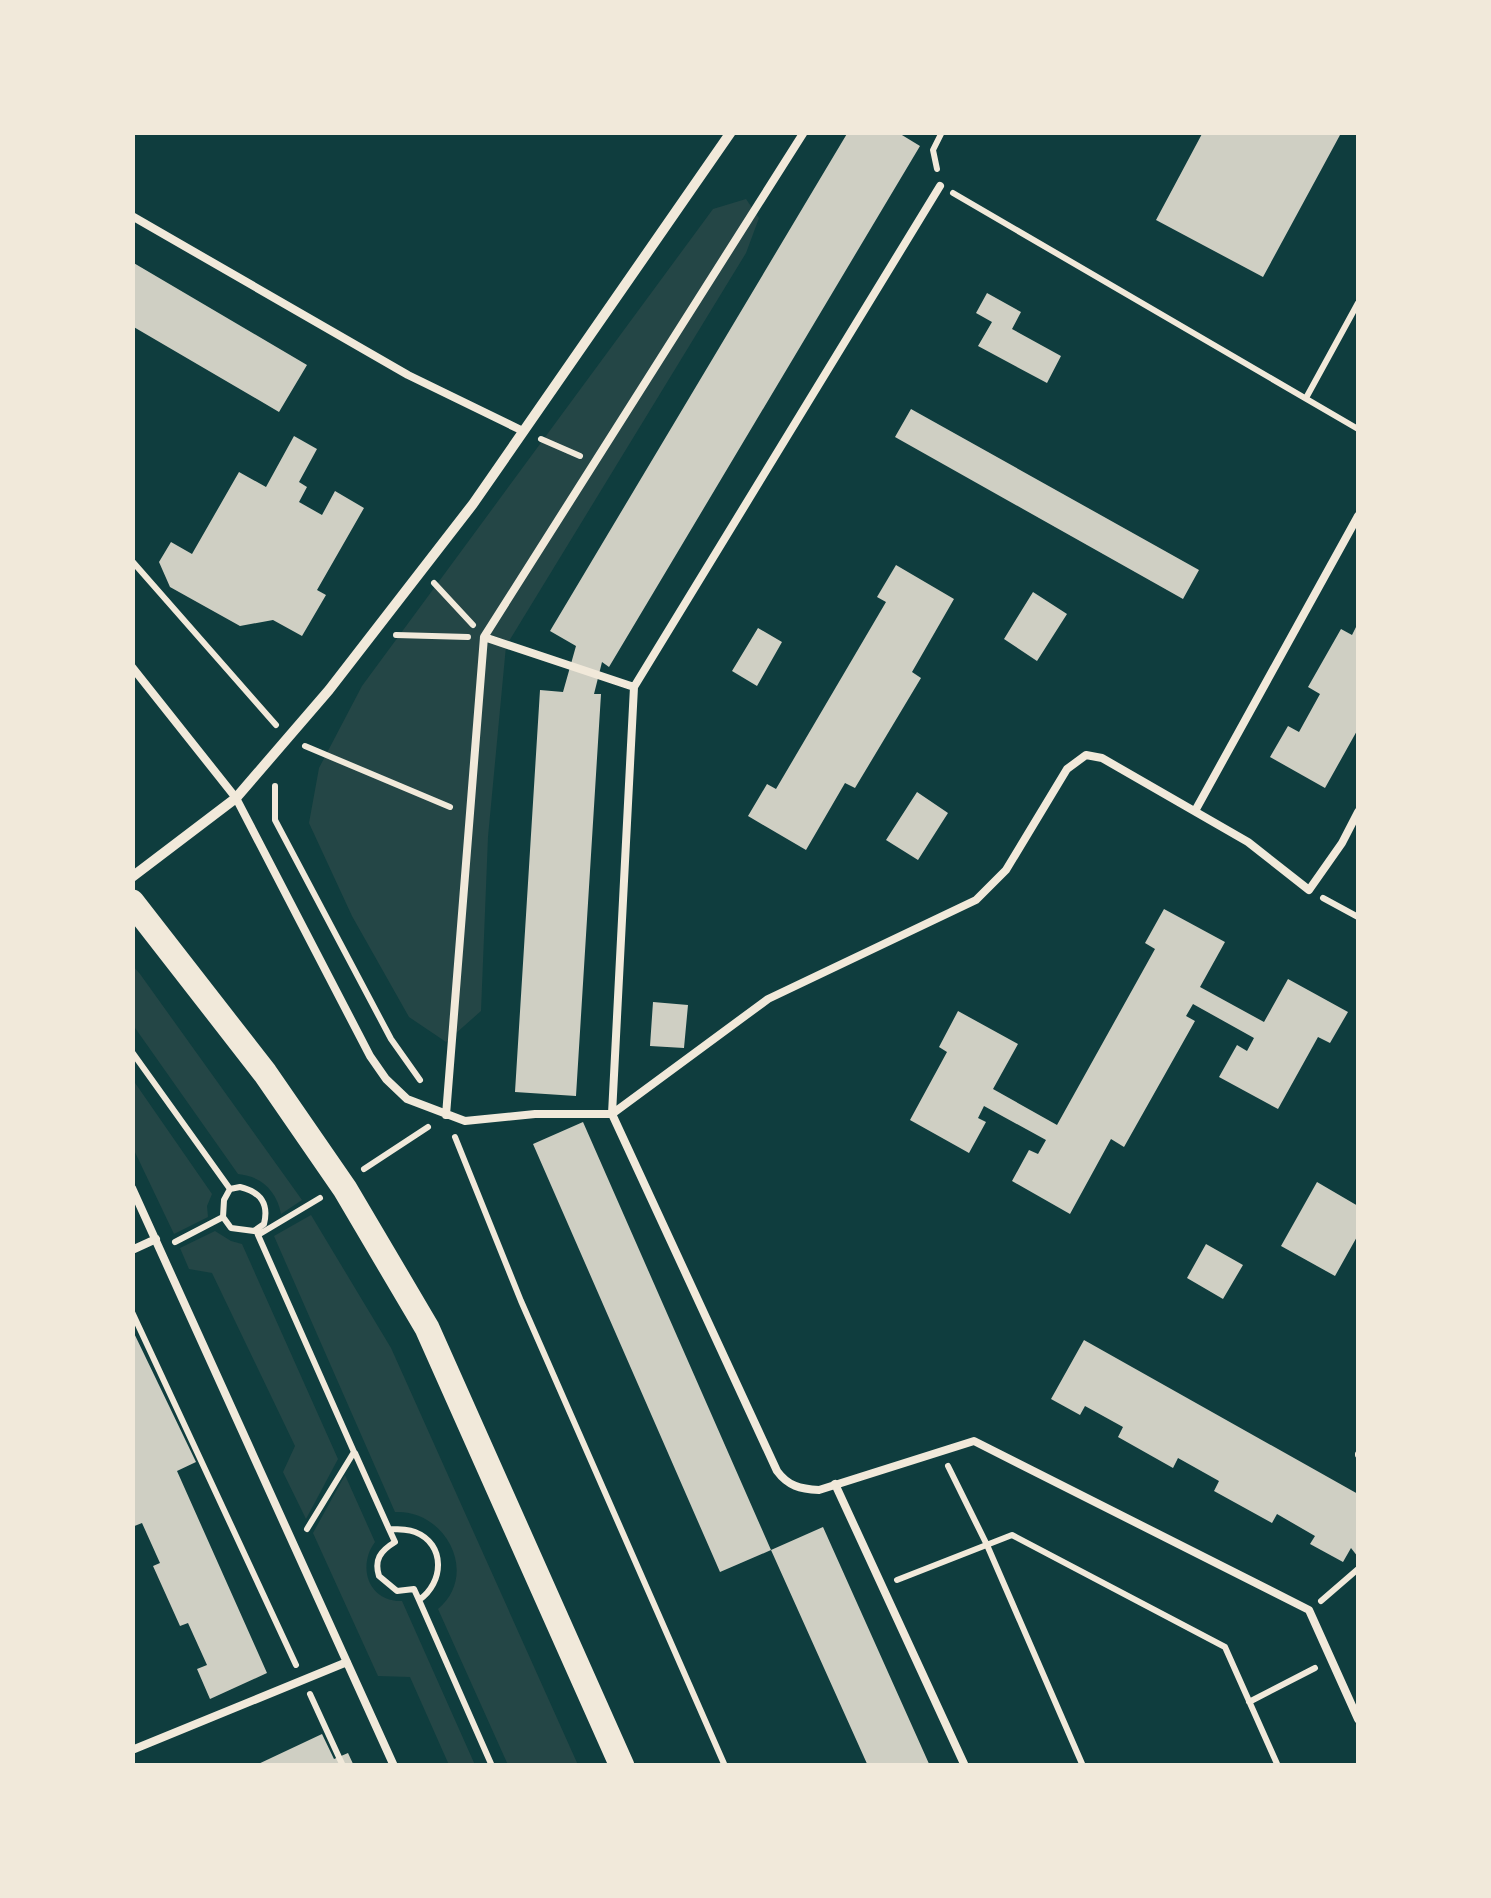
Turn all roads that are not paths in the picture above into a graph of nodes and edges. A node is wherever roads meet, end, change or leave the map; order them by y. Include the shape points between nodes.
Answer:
1 (731, 132) edge
2 (804, 132) edge
3 (940, 186) road end
4 (132, 216) edge
5 (522, 431) junction
6 (1358, 516) edge
7 (484, 637) junction
8 (132, 667) edge
9 (634, 686) junction
10 (236, 798) junction
11 (1195, 812) junction
12 (1358, 812) edge
13 (132, 878) edge
14 (132, 902) edge
15 (612, 1114) junction
16 (446, 1115) junction
17 (132, 1188) edge
18 (156, 1239) junction
19 (132, 1250) edge
20 (835, 1484) junction
21 (347, 1662) junction
22 (1358, 1719) edge
23 (132, 1750) edge
24 (394, 1766) edge
25 (622, 1766) edge
26 (965, 1766) edge

1 - 5 street
2 - 7 lane
3 - 9 lane
4 - 5 lane via 408,375
5 - 10 street via 423,572
6 - 11 lane
7 - 9 lane
7 - 16 lane
8 - 10 lane
9 - 15 lane
10 - 13 street
10 - 16 lane via 370,1056 407,1099
11 - 12 lane via 1248,842 1309,890
11 - 15 lane via 1086,755 1066,770 1006,870 976,900 768,999
14 - 25 main road via 224,1017 341,1184 417,1312
15 - 16 lane via 464,1121
15 - 20 lane via 777,1471 802,1489
17 - 18 lane
18 - 19 lane
18 - 21 lane
20 - 22 lane via 974,1442 1309,1610
20 - 26 lane
21 - 23 lane
21 - 24 lane

